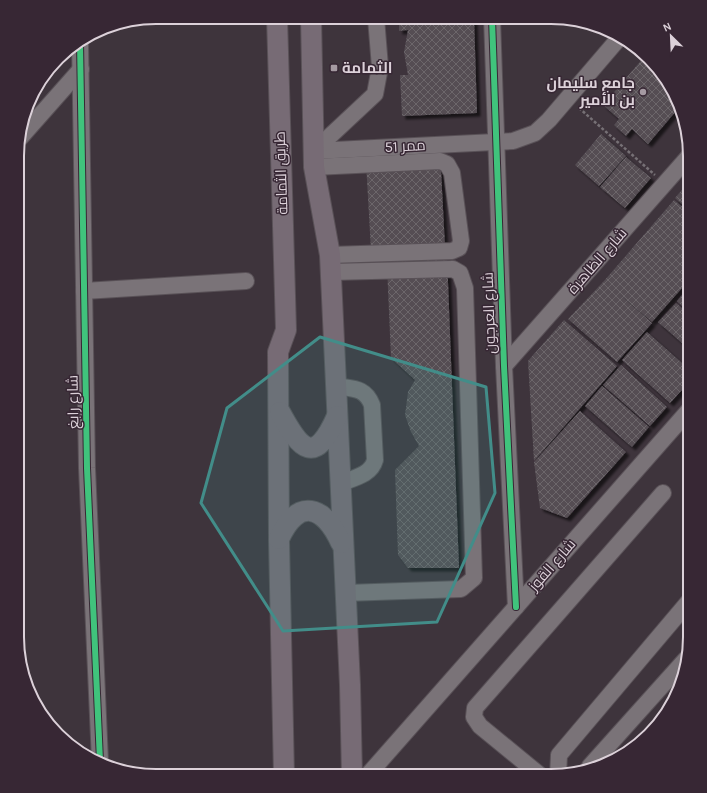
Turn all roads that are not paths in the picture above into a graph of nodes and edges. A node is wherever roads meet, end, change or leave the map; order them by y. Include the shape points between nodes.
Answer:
1 (277, 24) edge
2 (311, 24) edge
3 (376, 24) edge
4 (492, 24) edge
5 (616, 42) edge
6 (80, 48) edge
7 (81, 69) junction
8 (26, 131) edge
9 (496, 141) junction
10 (314, 159) junction
11 (683, 163) edge
12 (330, 263) junction
13 (246, 281) dead end
14 (84, 291) junction
15 (504, 366) junction
16 (336, 386) junction
17 (279, 411) junction
18 (338, 414) junction
19 (683, 417) edge
20 (340, 483) junction
21 (663, 493) dead end
22 (279, 540) junction
23 (343, 547) junction
24 (346, 593) junction
25 (516, 607) junction
26 (683, 608) edge
27 (679, 667) edge
28 (100, 756) edge
29 (593, 762) edge
30 (284, 769) edge
31 (352, 769) edge
32 (373, 769) edge
33 (532, 769) edge
34 (558, 769) edge

1 - 17 main road, طريق الثمامة via 286,330 278,352
2 - 10 main road
3 - 10 street via 380,67 375,94
4 - 9 street, شارع العرجون
5 - 9 street, ممر 51 via 568,99 535,133 513,141
6 - 7 street, شارع رابغ
7 - 8 street
7 - 14 street, شارع رابغ
9 - 10 street, ممر 51
9 - 15 street, شارع العرجون
10 - 12 main road
10 - 12 street via 440,160 452,173 462,241 459,248 452,251
11 - 15 street, شارع الظاهرة
12 - 16 main road
12 - 24 street via 453,269 460,273 465,288 474,578 461,589
13 - 14 street
14 - 28 street, شارع رابغ via 87,468
15 - 25 street, شارع العرجون
16 - 18 main road
16 - 20 street via 362,391 369,396 372,405 375,460 367,473
17 - 18 main road via 294,438 306,447 321,444
17 - 22 main road
18 - 20 main road
19 - 25 street, شارع القوز
20 - 23 main road
21 - 33 street via 475,708 474,717 480,726
22 - 23 main road via 286,524 293,516 308,511 324,517 335,530
22 - 30 main road
23 - 24 main road
24 - 31 main road
25 - 32 street, شارع القوز
26 - 34 street via 559,756
27 - 29 street

